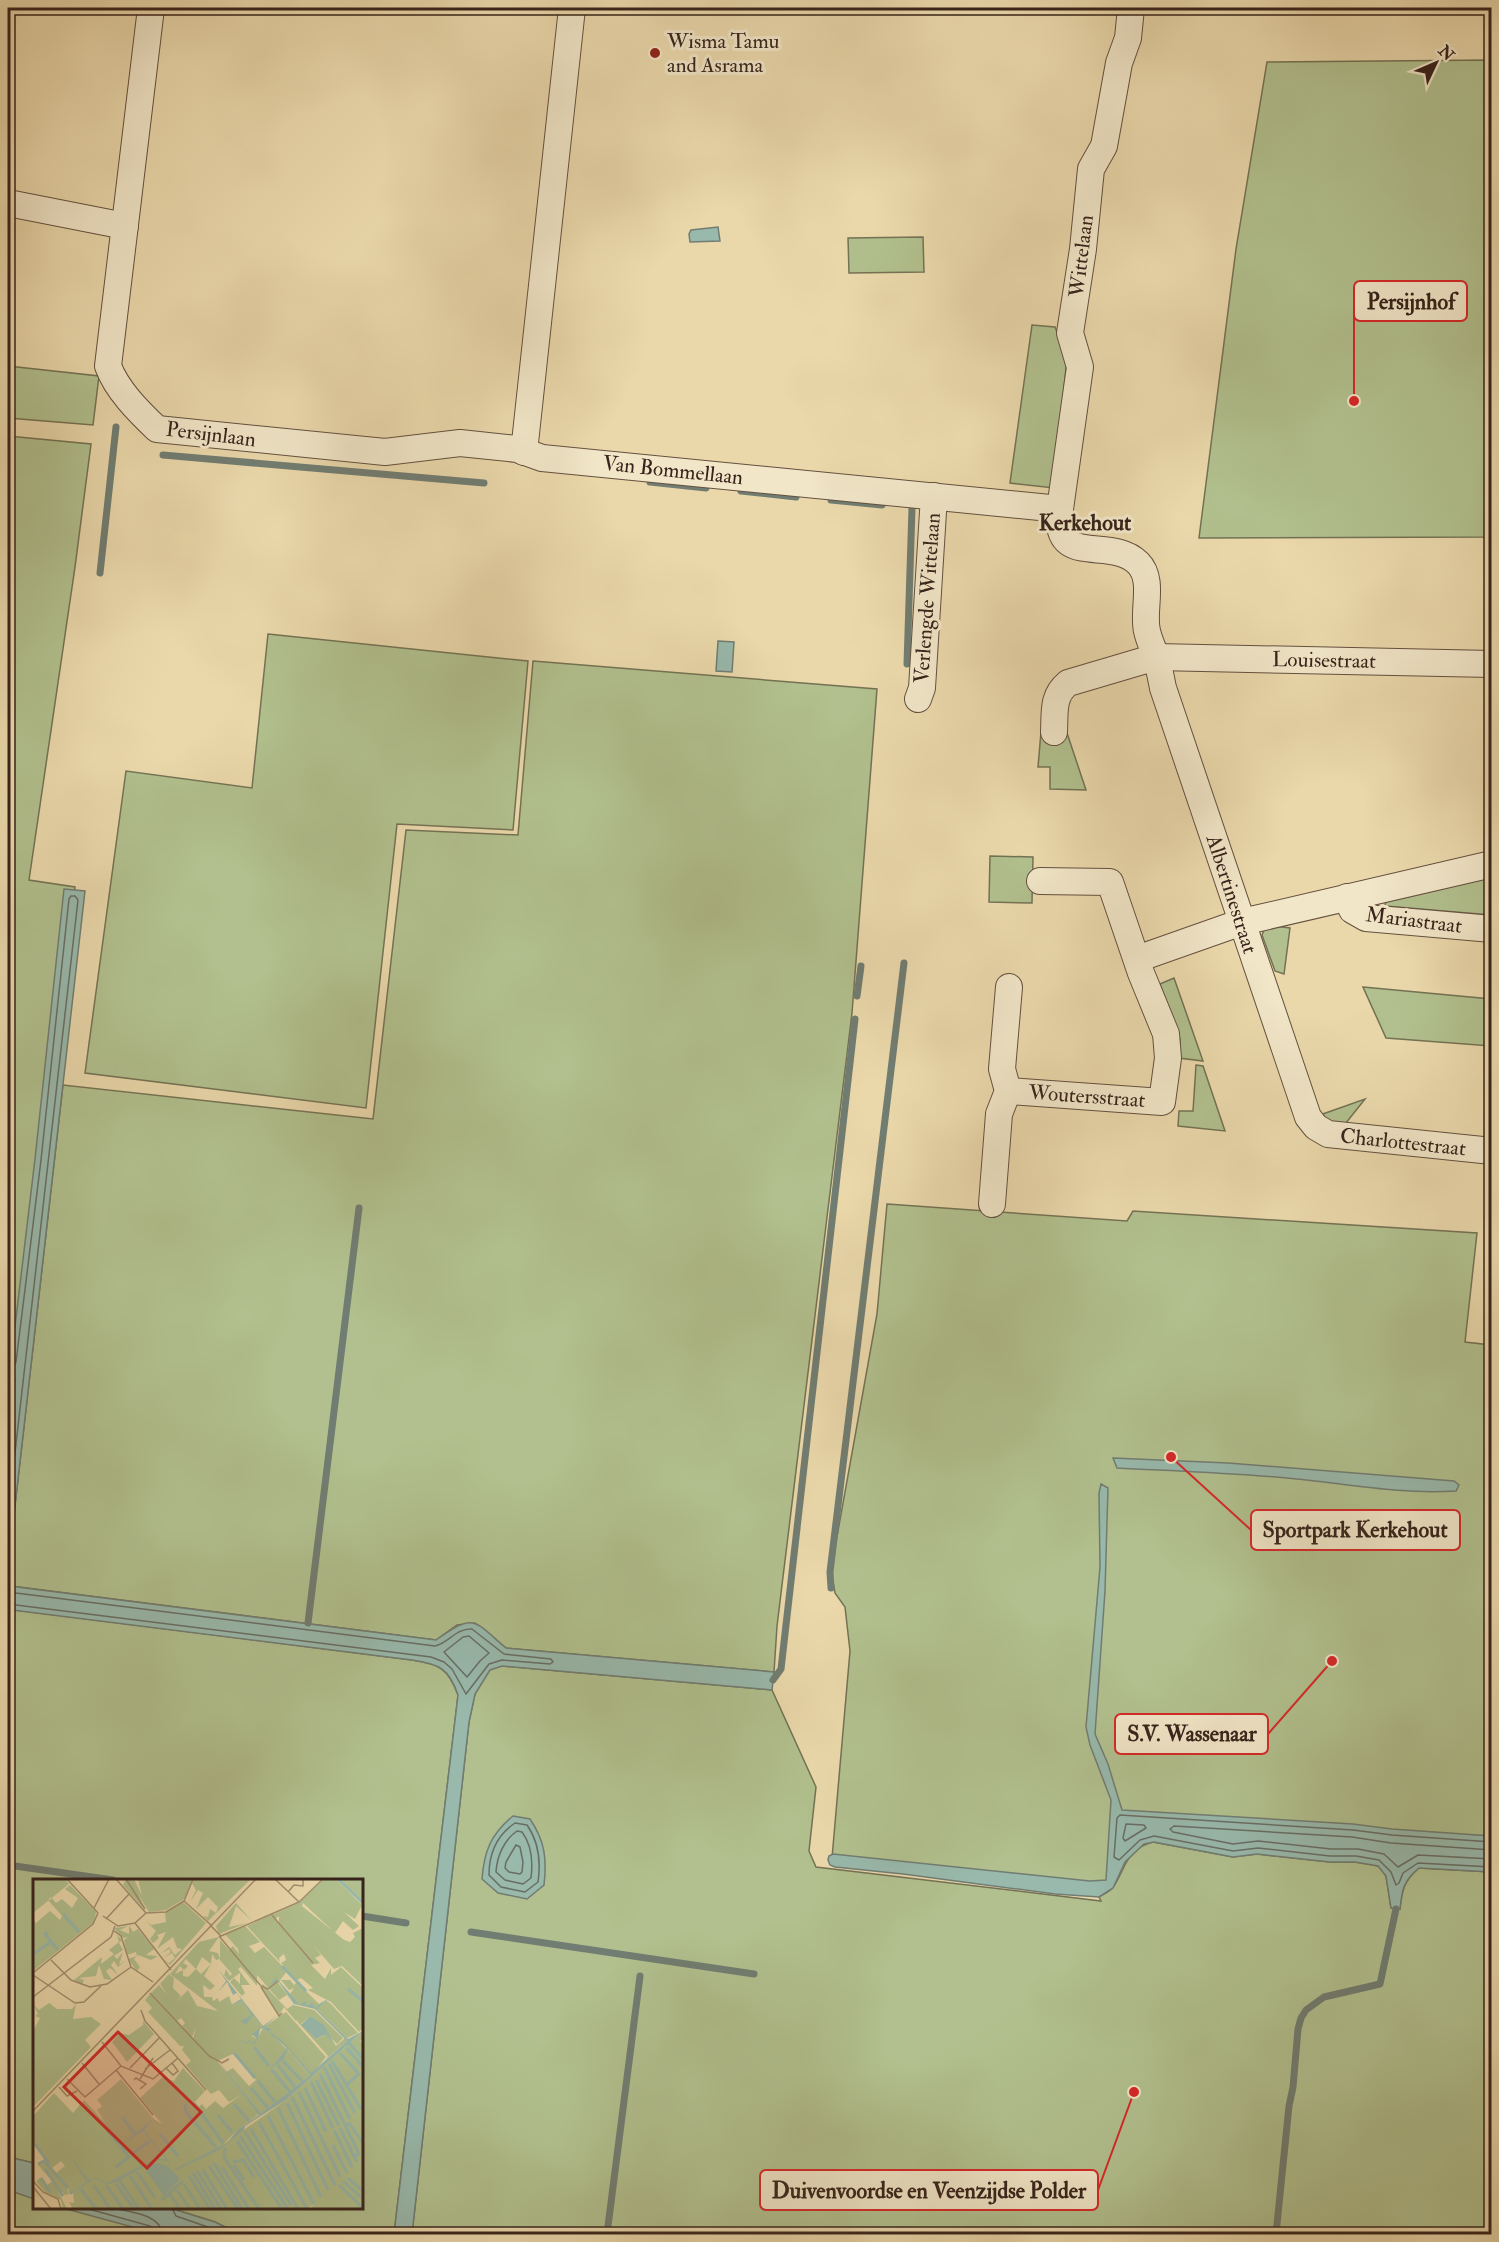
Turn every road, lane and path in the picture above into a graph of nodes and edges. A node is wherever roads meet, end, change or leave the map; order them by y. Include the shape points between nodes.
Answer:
1 (151, 8) edge
2 (572, 8) edge
3 (1131, 8) edge
4 (8, 203) edge
5 (125, 226) junction
6 (524, 452) junction
7 (934, 496) junction
8 (1060, 509) junction
9 (1156, 657) junction
10 (1491, 664) edge
11 (918, 699) dead end
12 (1054, 732) dead end
13 (1491, 864) edge
14 (1040, 881) dead end
15 (1347, 897) junction
16 (1242, 922) junction
17 (1491, 929) edge
18 (1137, 959) junction
19 (1009, 987) dead end
20 (1008, 1090) junction
21 (1316, 1127) joint
22 (1491, 1151) edge
23 (992, 1204) dead end

1 - 5 street, Persijnlaan
2 - 6 street
3 - 8 street, Wittelaan via 1104,146 1091,169 1070,333 1080,367
4 - 5 street
5 - 6 street, Persijnlaan via 108,366 113,380 157,429 385,452 460,443
6 - 7 street, Van Bommellaan via 542,458
7 - 8 street, Van Bommellaan
7 - 11 street, Verlengde Wittelaan via 922,688
8 - 9 street via 1058,526 1070,544 1127,556 1146,575 1146,630
9 - 10 street, Louisestraat
9 - 12 street, Louisestraat via 1068,683 1056,702
9 - 16 street, Albertinestraat
13 - 15 street, Mariastraat
14 - 18 street, Woutersstraat via 1110,882
15 - 16 street, Mariastraat
15 - 17 street, Mariastraat via 1352,910 1366,918
16 - 18 street
16 - 21 street, Albertinestraat via 1308,1117
18 - 20 street, Woutersstraat via 1166,1034 1168,1058 1162,1102
19 - 20 street, Woutersstraat via 1002,1069
20 - 23 street, Woutersstraat via 999,1114
21 - 22 street, Charlottestraat via 1328,1134

